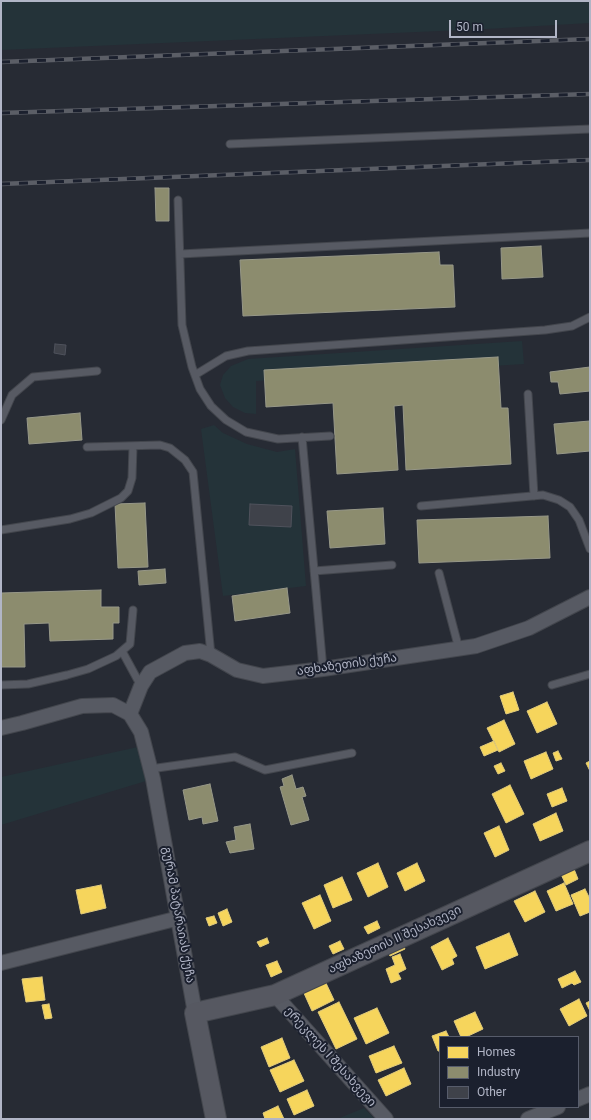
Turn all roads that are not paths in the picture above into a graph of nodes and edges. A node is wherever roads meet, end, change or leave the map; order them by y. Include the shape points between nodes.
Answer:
1 (590, 129) edge
2 (230, 144) dead end
3 (178, 200) dead end
4 (590, 233) edge
5 (180, 254) junction
6 (590, 317) edge
7 (96, 371) dead end
8 (195, 375) junction
9 (528, 394) dead end
10 (1, 420) edge
11 (330, 436) dead end
12 (302, 437) junction
13 (133, 446) junction
14 (87, 447) dead end
15 (534, 496) junction
16 (421, 506) dead end
17 (1, 530) edge
18 (590, 549) edge
19 (392, 565) dead end
20 (314, 571) junction
21 (439, 573) dead end
22 (590, 597) edge
23 (133, 610) dead end
24 (459, 649) junction
25 (122, 651) junction
26 (211, 655) junction
27 (323, 669) junction
28 (590, 674) edge
29 (1, 685) edge
30 (552, 685) dead end
31 (141, 686) junction
32 (130, 714) junction
33 (1, 728) edge
34 (352, 754) dead end
35 (150, 770) junction
36 (590, 851) edge
37 (179, 918) junction
38 (1, 963) edge
39 (275, 995) junction
40 (195, 1013) junction
41 (590, 1094) edge
42 (579, 1099) edge
43 (556, 1108) edge
44 (216, 1119) edge
45 (386, 1119) edge
46 (528, 1119) edge

1 - 2 lane
3 - 5 lane
4 - 5 lane
5 - 8 lane via 182,325
6 - 8 lane via 572,326 545,330 248,351 226,356
7 - 10 lane via 33,377 12,395
8 - 12 lane via 211,406 226,420 246,432 278,439
9 - 15 lane
11 - 12 lane
12 - 20 lane
13 - 14 lane
13 - 17 lane via 132,478 128,491 121,498 91,513 70,519
13 - 26 lane via 160,445 170,448 185,460 193,472
15 - 16 lane
15 - 18 lane via 543,495 570,507 580,520
19 - 20 lane
20 - 27 lane
21 - 24 lane
22 - 24 street, აფხაზეთის ქუჩა via 529,628 476,646
23 - 25 lane via 130,644
24 - 27 street, აფხაზეთის ქუჩა
25 - 29 lane via 88,669 67,675 28,684
25 - 31 lane
26 - 27 street, აფხაზეთის ქუჩა via 237,670 263,676
26 - 31 street, აფხაზეთის ქუჩა via 200,651 185,653 150,672
28 - 30 lane
31 - 32 street, აფხაზეთის ქუჩა
32 - 33 street via 113,704 82,706
32 - 35 street, გურამ პატარაიას ქუჩა via 142,732
34 - 35 lane via 266,770 235,757
35 - 37 street, გურამ პატარაიას ქუჩა
36 - 39 street, აფხაზეთის II შესახვევი
37 - 38 street
37 - 40 street, გურამ პატარაიას ქუჩა
39 - 40 street, აფხაზეთის II შესახვევი
39 - 45 street, ერეკლეს I შესახვევი
40 - 44 street, გურამ პატარაიას ქუჩა
41 - 42 street
43 - 46 street

